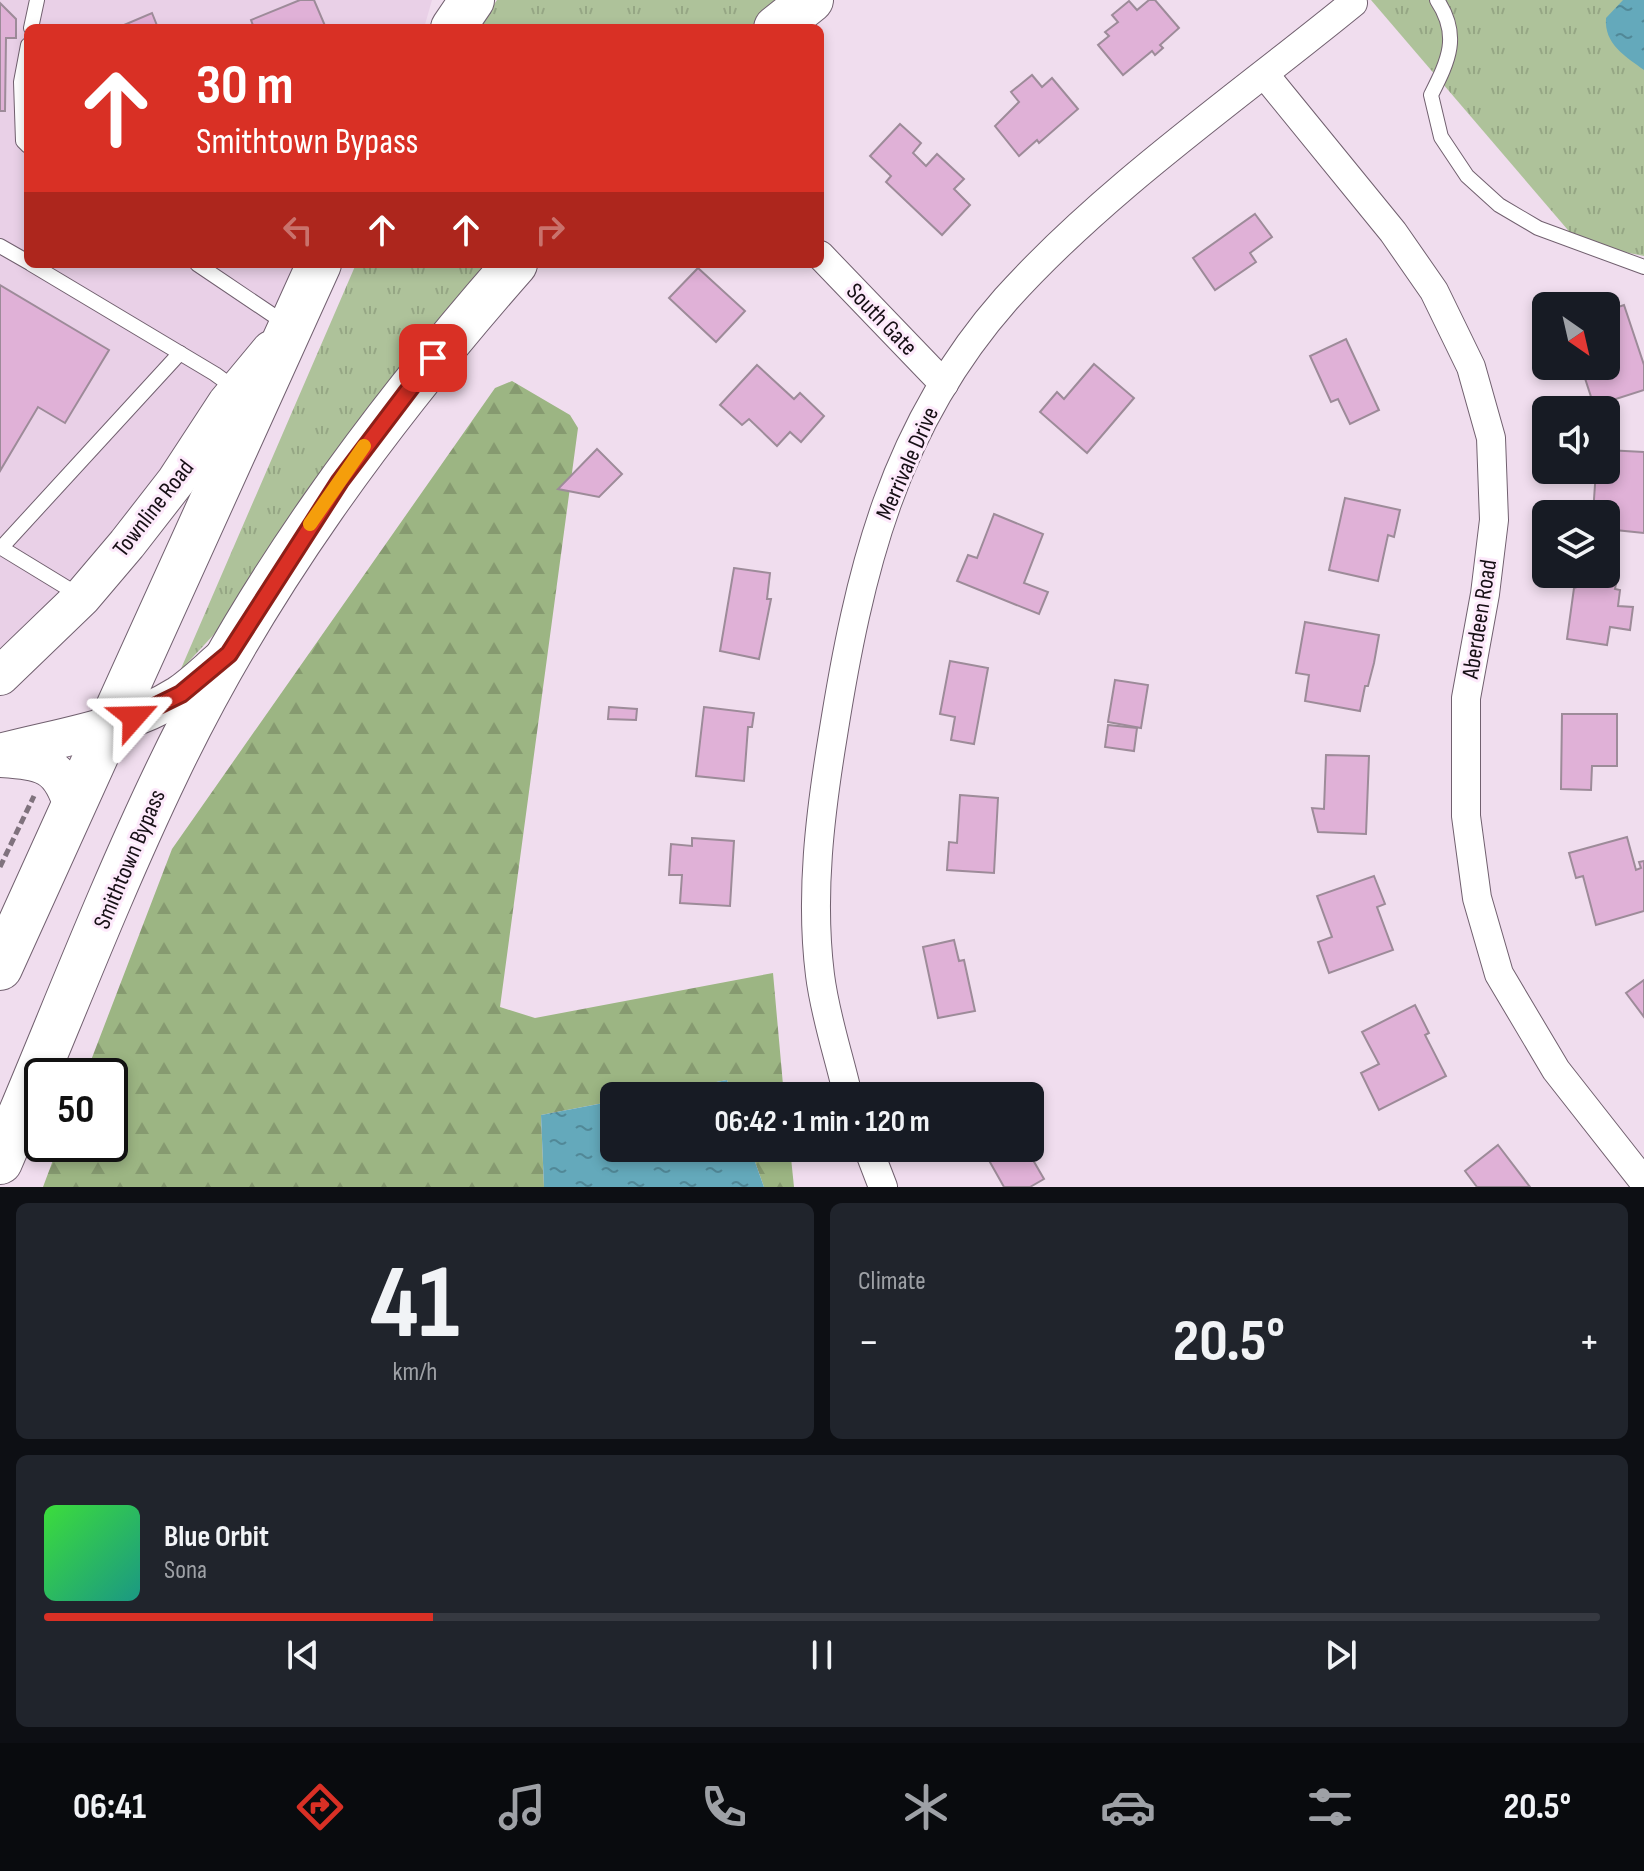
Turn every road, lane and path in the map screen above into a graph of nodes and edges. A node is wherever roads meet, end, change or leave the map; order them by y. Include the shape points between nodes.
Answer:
1 (37, 0) edge
2 (445, 0) edge
3 (472, 0) edge
4 (811, 0) edge
5 (1437, 0) edge
6 (1353, 3) dead end
7 (32, 24) edge
8 (436, 24) edge
9 (456, 24) edge
10 (781, 24) edge
11 (24, 66) edge
12 (1265, 75) junction
13 (24, 142) edge
14 (0, 246) edge
15 (824, 259) edge
16 (24, 260) edge
17 (1644, 267) edge
18 (37, 268) edge
19 (203, 268) edge
20 (317, 268) edge
21 (512, 268) edge
22 (290, 326) junction
23 (180, 353) junction
24 (944, 384) junction
25 (238, 390) junction
26 (1, 547) edge
27 (82, 597) junction
28 (229, 654) junction
29 (0, 676) edge
30 (111, 725) junction
31 (0, 755) edge
32 (54, 799) junction
33 (0, 867) edge
34 (0, 968) edge
35 (845, 1082) edge
36 (0, 1162) edge
37 (873, 1162) edge
38 (1644, 1182) edge
39 (883, 1187) edge

1 - 7 lane
2 - 8 highway
3 - 9 highway
4 - 10 highway
5 - 17 lane via 1451,32 1450,58 1431,95 1441,137 1467,176 1499,205 1538,228
6 - 12 street, Merrivale Drive
11 - 13 lane
12 - 24 street, Merrivale Drive via 1044,258
12 - 38 street, Aberdeen Road via 1393,232 1434,291 1471,367 1491,438 1494,520 1466,698 1466,816 1477,898 1499,974 1556,1070
14 - 16 lane
15 - 24 street, South Gate
18 - 23 lane
19 - 22 lane
20 - 22 highway
21 - 28 highway, Smithtown Bypass via 353,461
22 - 25 main road, Townline Road
22 - 30 highway
23 - 25 lane
23 - 26 lane
24 - 35 street, Merrivale Drive via 889,494 862,580 822,803 816,893 820,977
25 - 27 main road, Townline Road via 158,504
26 - 27 lane
27 - 29 main road, Townline Road
28 - 30 main road via 181,694
28 - 36 highway, Smithtown Bypass via 167,772
30 - 31 main road
30 - 32 highway
31 - 32 main road via 56,772 65,783
32 - 33 path
32 - 34 highway
37 - 39 street

